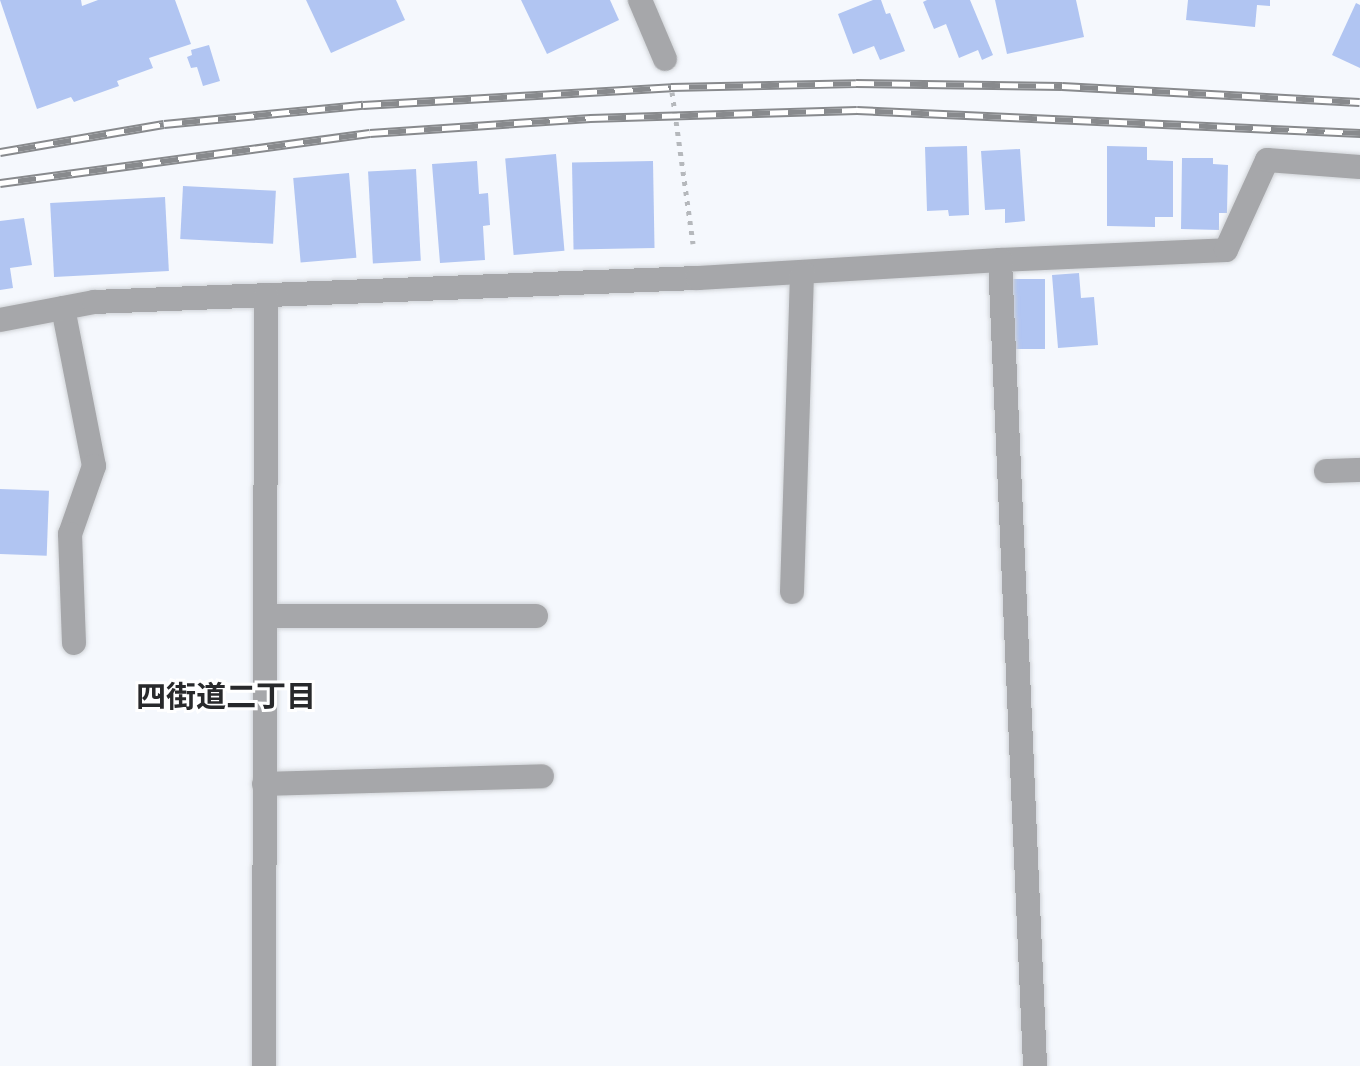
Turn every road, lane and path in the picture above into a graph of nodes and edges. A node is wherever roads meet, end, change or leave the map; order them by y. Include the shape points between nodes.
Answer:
1 (640, 0) edge
2 (665, 59) joint
3 (1360, 167) edge
4 (1000, 260) junction
5 (802, 272) junction
6 (698, 278) junction
7 (266, 295) junction
8 (63, 308) junction
9 (0, 320) edge
10 (1360, 470) edge
11 (1326, 471) dead end
12 (792, 592) dead end
13 (265, 616) junction
14 (536, 616) dead end
15 (74, 643) dead end
16 (542, 776) dead end
17 (264, 784) junction
18 (264, 1066) edge
19 (1035, 1066) edge

1 - 2 street
2 - 6 path
3 - 4 street via 1267,160 1226,250
4 - 5 street
4 - 19 street
5 - 6 street
5 - 12 street
6 - 7 street
7 - 8 street via 94,302
7 - 13 street
8 - 9 street
8 - 15 street via 94,466 70,534
10 - 11 street
13 - 14 street
13 - 17 street
16 - 17 street
17 - 18 street

